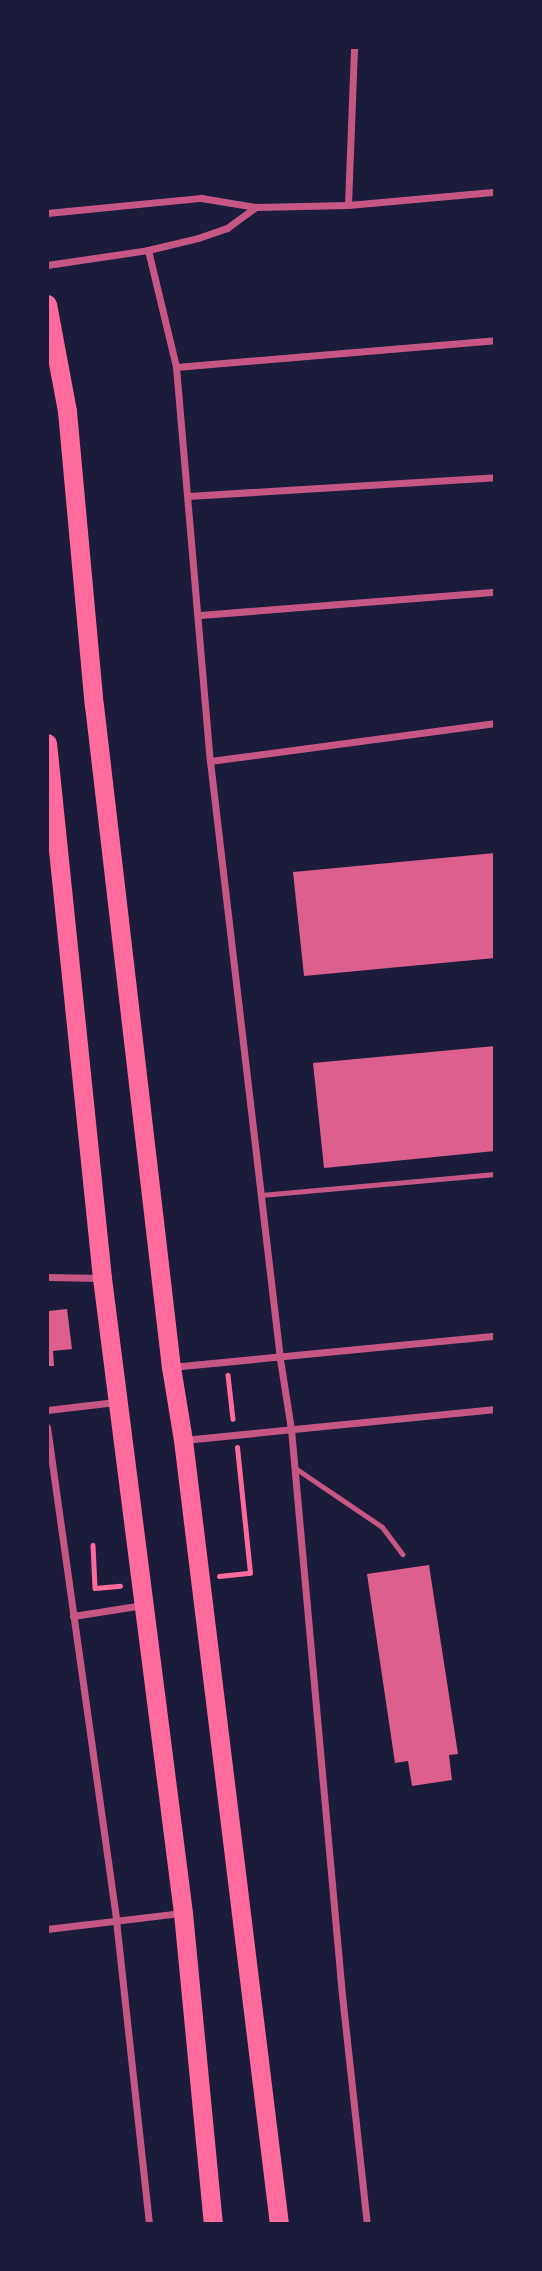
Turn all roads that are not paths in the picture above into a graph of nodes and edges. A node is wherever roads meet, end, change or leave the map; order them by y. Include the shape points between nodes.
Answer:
1 (354, 47) edge
2 (495, 192) edge
3 (348, 205) junction
4 (256, 207) junction
5 (47, 213) edge
6 (148, 250) junction
7 (47, 265) edge
8 (47, 304) edge
9 (495, 340) edge
10 (176, 367) junction
11 (495, 477) edge
12 (188, 496) junction
13 (495, 592) edge
14 (200, 615) junction
15 (495, 723) edge
16 (47, 743) edge
17 (210, 761) junction
18 (495, 1174) edge
19 (261, 1195) junction
20 (47, 1277) edge
21 (102, 1278) junction
22 (495, 1336) edge
23 (280, 1359) junction
24 (171, 1367) junction
25 (118, 1402) junction
26 (495, 1409) edge
27 (47, 1410) edge
28 (47, 1427) edge
29 (291, 1429) junction
30 (183, 1440) junction
31 (295, 1468) junction
32 (402, 1554) dead end
33 (144, 1605) junction
34 (73, 1616) junction
35 (183, 1913) junction
36 (116, 1920) junction
37 (47, 1929) edge
38 (149, 2224) edge
39 (213, 2224) edge
40 (279, 2224) edge
41 (367, 2224) edge

1 - 3 street
2 - 3 street
3 - 4 street
4 - 5 street via 201,198
4 - 6 street via 227,228
6 - 7 street
6 - 10 street
8 - 24 highway via 67,411 93,705
9 - 10 street
10 - 12 street
11 - 12 street
12 - 14 street
13 - 14 street
14 - 17 street
15 - 17 street
16 - 21 highway
17 - 19 street
18 - 19 lane
19 - 23 street
20 - 21 street
21 - 25 highway
22 - 23 street
23 - 24 street
23 - 29 street
24 - 30 highway
25 - 27 street
25 - 33 highway
26 - 29 street
28 - 34 street
29 - 30 street
29 - 31 street
30 - 40 highway
31 - 32 lane via 382,1527
31 - 41 street
33 - 34 street
33 - 35 highway
34 - 36 street
35 - 36 street
35 - 39 highway
36 - 37 street
36 - 38 street

